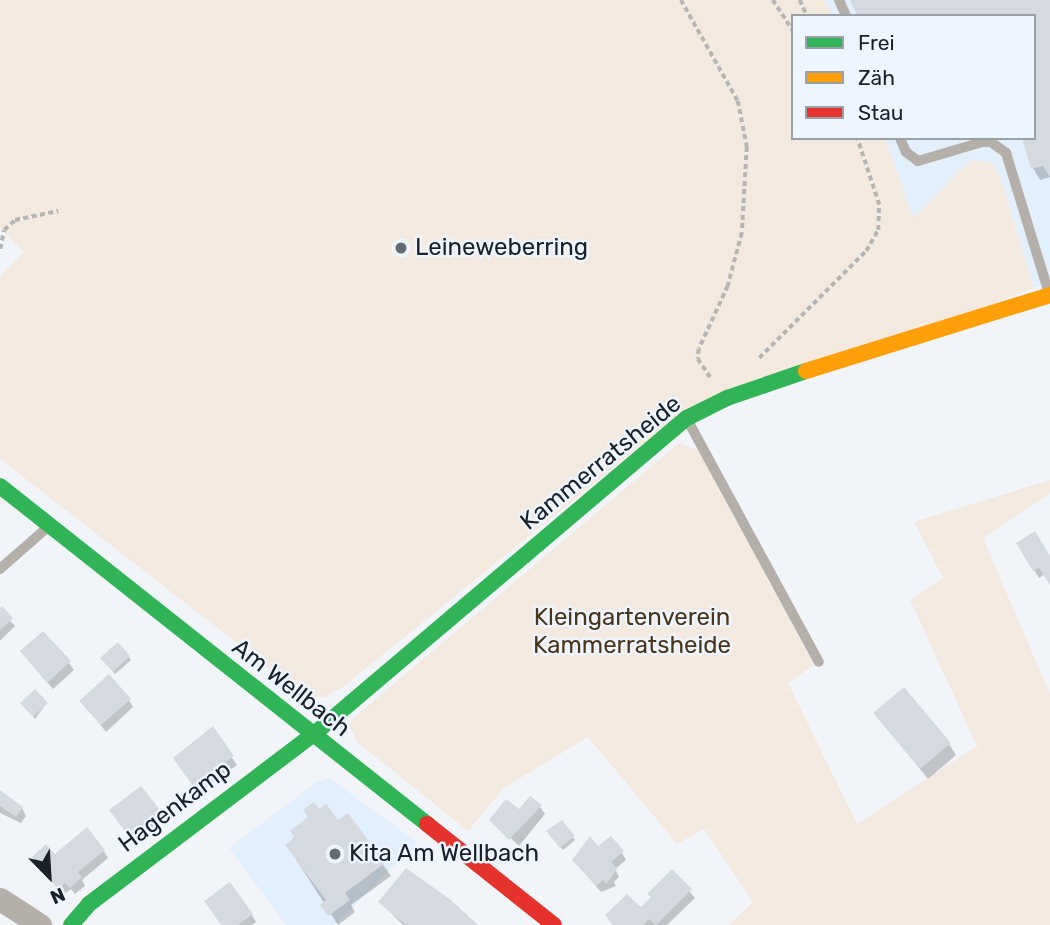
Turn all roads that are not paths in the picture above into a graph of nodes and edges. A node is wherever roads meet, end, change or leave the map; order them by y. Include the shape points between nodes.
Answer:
1 (901, 140) edge
2 (1050, 296) edge
3 (687, 418) junction
4 (0, 486) edge
5 (50, 525) junction
6 (0, 569) edge
7 (819, 662) dead end
8 (314, 734) junction
9 (1, 899) edge
10 (40, 925) edge
11 (71, 925) edge
12 (554, 925) edge

1 - 2 lane via 906,152 918,161 982,142 991,142 1006,153
2 - 3 street, Kammerratsheide via 727,398
3 - 7 lane
3 - 8 street, Kammerratsheide
4 - 5 street, Am Wellbach
5 - 6 lane
5 - 8 street, Am Wellbach
8 - 11 street, Hagenkamp via 89,904
8 - 12 street, Am Wellbach
9 - 10 street

